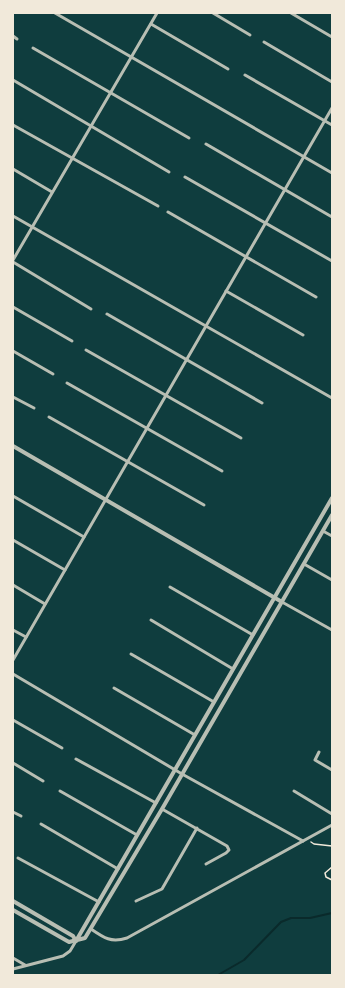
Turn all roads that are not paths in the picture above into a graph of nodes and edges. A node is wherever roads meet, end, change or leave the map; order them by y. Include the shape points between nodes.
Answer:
1 (55, 13) edge
2 (157, 13) edge
3 (213, 13) edge
4 (291, 13) edge
5 (151, 24) junction
6 (250, 35) dead end
7 (13, 36) edge
8 (332, 37) edge
9 (17, 39) dead end
10 (264, 42) dead end
11 (33, 48) dead end
12 (132, 56) junction
13 (228, 69) dead end
14 (245, 75) dead end
15 (13, 80) edge
16 (332, 82) edge
17 (109, 93) junction
18 (332, 108) edge
19 (325, 121) junction
20 (13, 125) edge
21 (332, 125) edge
22 (90, 126) junction
23 (189, 138) dead end
24 (206, 144) dead end
25 (304, 156) junction
26 (72, 158) junction
27 (13, 169) edge
28 (169, 172) dead end
29 (332, 173) edge
30 (185, 177) dead end
31 (285, 190) junction
32 (52, 192) junction
33 (158, 206) dead end
34 (168, 212) dead end
35 (13, 216) edge
36 (332, 216) edge
37 (266, 223) junction
38 (32, 227) junction
39 (246, 257) junction
40 (13, 261) edge
41 (332, 261) edge
42 (226, 291) junction
43 (316, 298) dead end
44 (13, 307) edge
45 (92, 309) dead end
46 (107, 314) dead end
47 (207, 325) junction
48 (304, 335) dead end
49 (72, 341) dead end
50 (86, 350) dead end
51 (13, 351) edge
52 (186, 359) junction
53 (53, 374) dead end
54 (68, 383) dead end
55 (166, 396) junction
56 (13, 397) edge
57 (332, 398) edge
58 (262, 402) dead end
59 (34, 408) dead end
60 (49, 416) dead end
61 (147, 428) junction
62 (241, 438) dead end
63 (13, 446) edge
64 (127, 462) junction
65 (222, 471) dead end
66 (13, 496) edge
67 (332, 498) edge
68 (106, 499) junction
69 (204, 505) dead end
70 (332, 515) edge
71 (323, 531) junction
72 (332, 536) edge
73 (84, 537) junction
74 (13, 540) edge
75 (304, 564) junction
76 (65, 570) junction
77 (332, 580) edge
78 (13, 585) edge
79 (170, 587) dead end
80 (275, 598) junction
81 (282, 602) junction
82 (45, 604) junction
83 (151, 620) dead end
84 (13, 630) edge
85 (332, 630) edge
86 (253, 635) junction
87 (26, 638) junction
88 (131, 654) dead end
89 (13, 660) edge
90 (234, 669) junction
91 (13, 674) edge
92 (114, 688) dead end
93 (214, 702) junction
94 (13, 720) edge
95 (195, 735) junction
96 (62, 748) dead end
97 (319, 752) dead end
98 (76, 758) dead end
99 (13, 763) edge
100 (176, 769) junction
101 (332, 770) edge
102 (182, 774) junction
103 (43, 780) dead end
104 (60, 791) dead end
105 (294, 791) dead end
106 (156, 803) junction
107 (162, 809) junction
108 (13, 812) edge
109 (332, 814) edge
110 (21, 816) dead end
111 (41, 824) dead end
112 (332, 825) edge
113 (197, 828) junction
114 (137, 836) junction
115 (303, 840) junction
116 (18, 858) dead end
117 (206, 864) dead end
118 (118, 870) junction
119 (13, 901) edge
120 (136, 901) dead end
121 (99, 902) junction
122 (13, 910) edge
123 (91, 929) junction
124 (76, 941) junction
125 (13, 958) edge
126 (25, 966) junction
127 (13, 969) edge

1 - 12 street
2 - 5 street
3 - 6 street
4 - 8 street
5 - 12 street
5 - 13 street
7 - 9 street
10 - 16 street
11 - 17 street
12 - 17 street
12 - 25 street
14 - 19 street
15 - 22 street
17 - 22 street
17 - 23 street
18 - 19 street
19 - 21 street
19 - 25 street
20 - 26 street
22 - 26 street
22 - 28 street
24 - 31 street
25 - 29 street
25 - 31 street
26 - 32 street
26 - 33 street
27 - 32 street
30 - 37 street
31 - 36 street
31 - 37 street
32 - 38 street
34 - 39 street
35 - 38 street
37 - 39 street
37 - 41 street
38 - 40 street
38 - 47 street
39 - 42 street
39 - 43 street
40 - 45 street
42 - 47 street
42 - 48 street
44 - 49 street
46 - 52 street
47 - 52 street
47 - 57 street
50 - 55 street
51 - 53 street
52 - 55 street
52 - 58 street
54 - 61 street
55 - 61 street
55 - 62 street
56 - 59 street
60 - 64 street
61 - 64 street
61 - 65 street
63 - 68 street
64 - 68 street
64 - 69 street
66 - 73 street
67 - 80 street
68 - 73 street
68 - 80 street
70 - 71 street
71 - 72 street
71 - 75 street
73 - 76 street
74 - 76 street
75 - 77 street
75 - 81 street
76 - 82 street
78 - 82 street
79 - 86 street
80 - 81 street
80 - 86 street
81 - 85 street
81 - 102 street
82 - 87 street
83 - 90 street
84 - 87 street
86 - 90 street
87 - 89 street
88 - 93 street
90 - 93 street
91 - 100 street
92 - 95 street
93 - 95 street
94 - 96 street
95 - 100 street
97 - 101 street via 315,760
98 - 106 street
99 - 103 street
100 - 102 street
100 - 106 street
102 - 107 street
102 - 115 street
104 - 114 street
105 - 109 street
106 - 114 street
107 - 113 street
107 - 123 street
108 - 110 street
111 - 118 street
112 - 115 street
113 - 117 street via 227,846 229,850
113 - 120 street via 162,889
114 - 118 street
115 - 123 street via 127,938 109,940
116 - 121 street
118 - 121 street
119 - 124 street via 73,936
121 - 124 street
122 - 124 street via 69,942
123 - 124 street via 85,938
124 - 126 street via 70,951 63,956
125 - 126 street
126 - 127 street

